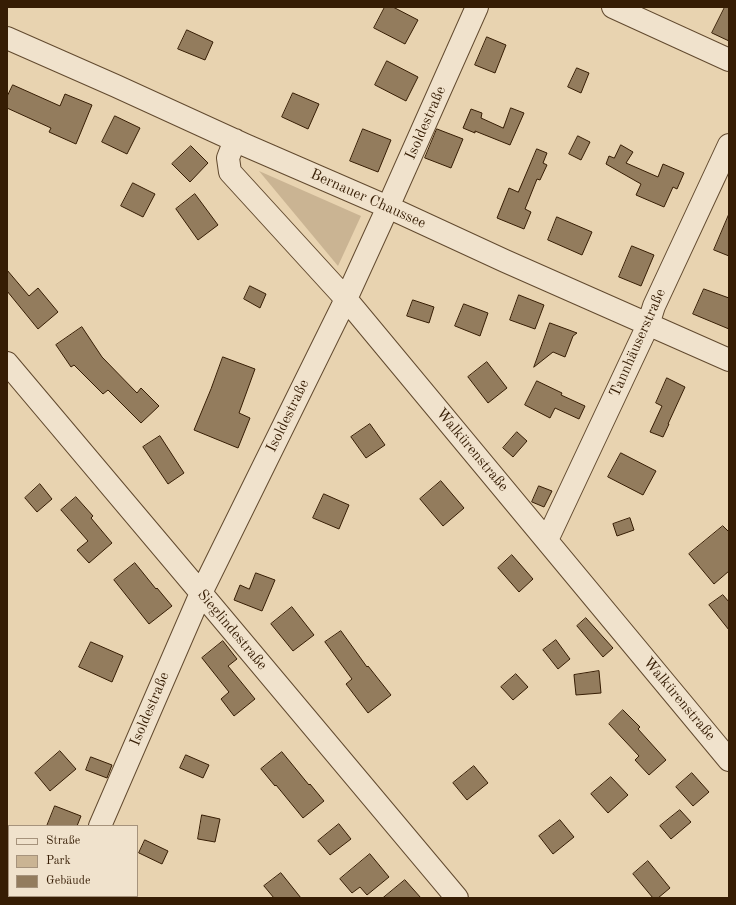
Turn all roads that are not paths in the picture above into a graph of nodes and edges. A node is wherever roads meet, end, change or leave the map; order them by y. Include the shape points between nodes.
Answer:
1 (477, 7) edge
2 (613, 7) edge
3 (7, 38) edge
4 (729, 60) edge
5 (235, 140) junction
6 (729, 145) edge
7 (388, 207) junction
8 (346, 299) junction
9 (648, 324) junction
10 (729, 360) edge
11 (7, 363) edge
12 (547, 540) junction
13 (201, 593) junction
14 (729, 760) edge
15 (100, 825) edge
16 (457, 898) edge

1 - 7 street, Isoldestraße
2 - 4 street
3 - 5 street, Bernauer Chaussee
5 - 7 street, Bernauer Chaussee
5 - 8 street, Walkürenstraße via 228,158 230,172
6 - 9 street, Tannhäuserstraße
7 - 8 street, Isoldestraße
7 - 9 street, Bernauer Chaussee
8 - 12 street, Walkürenstraße
8 - 13 street, Isoldestraße
9 - 10 street, Bernauer Chaussee
9 - 12 street, Tannhäuserstraße
11 - 13 street, Sieglindestraße
12 - 14 street, Walkürenstraße
13 - 15 street, Isoldestraße
13 - 16 street, Sieglindestraße

